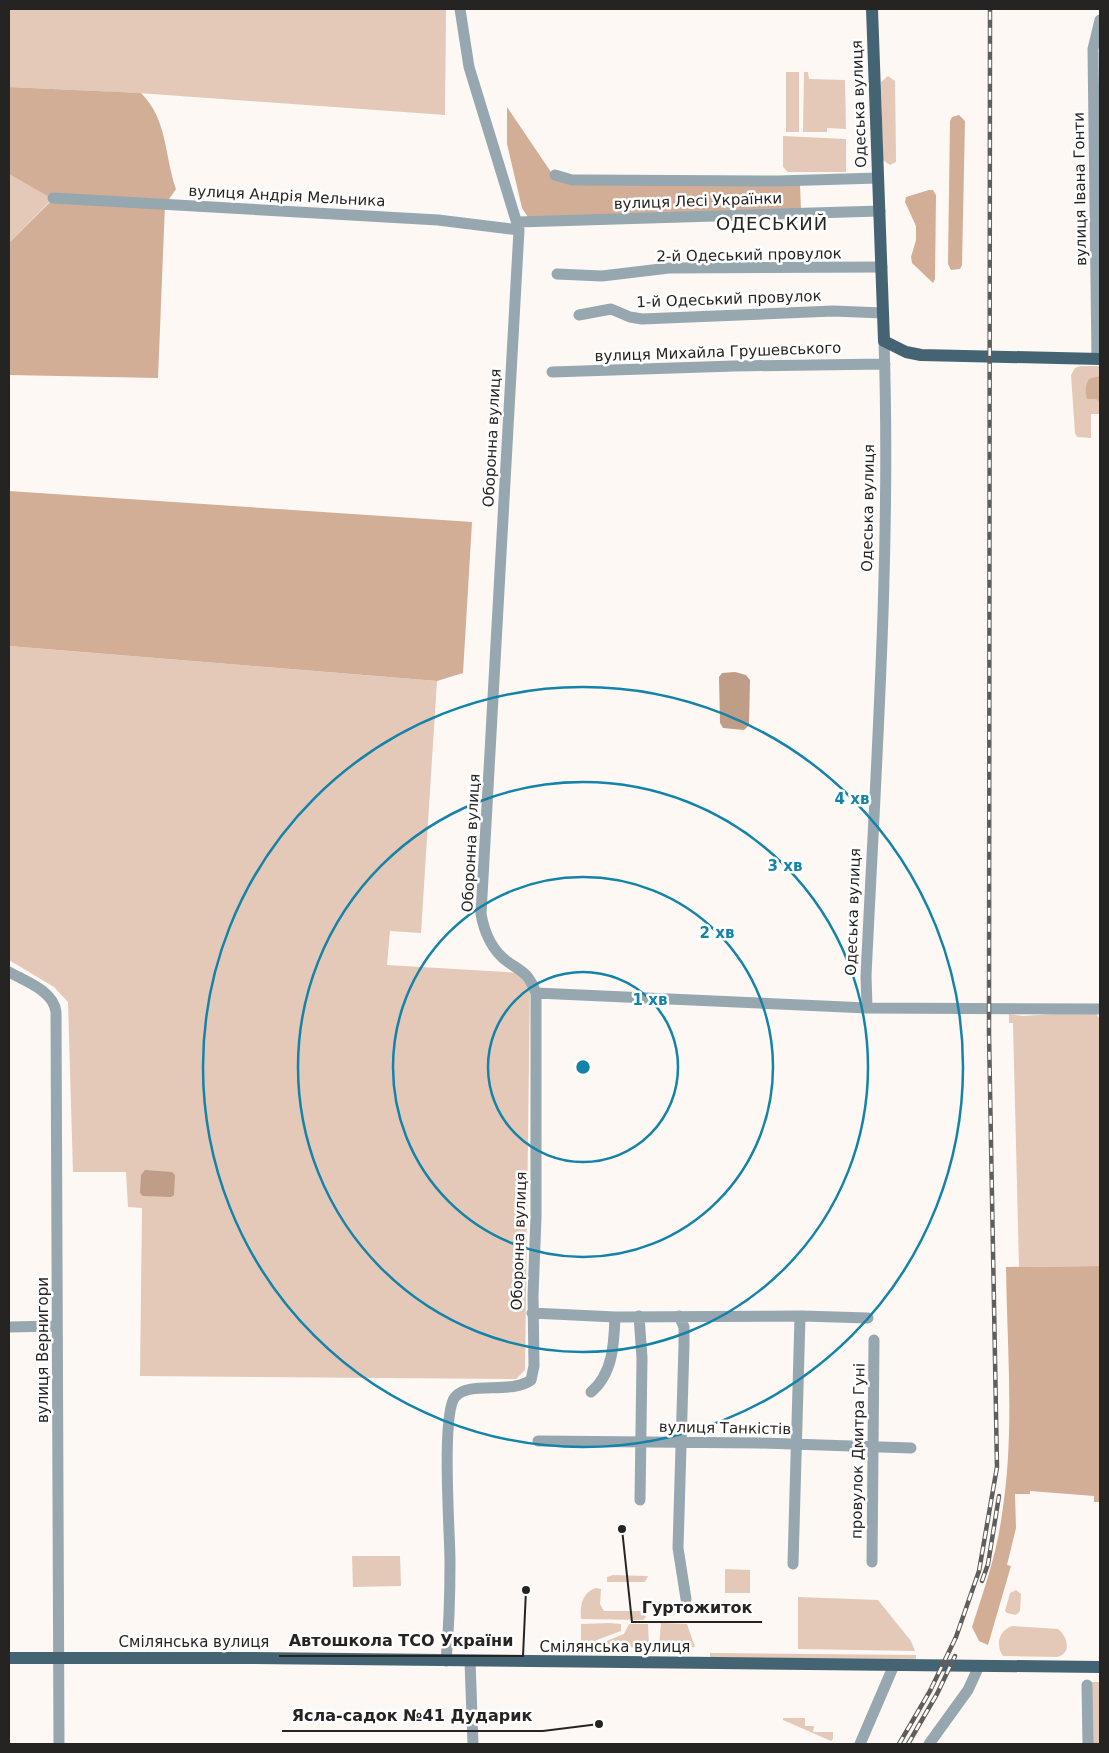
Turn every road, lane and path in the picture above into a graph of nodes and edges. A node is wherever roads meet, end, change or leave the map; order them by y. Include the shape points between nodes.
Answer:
1 (460, 9) edge
2 (872, 9) edge
3 (1100, 20) edge
4 (1098, 37) edge
5 (555, 175) dead end
6 (878, 178) junction
7 (53, 198) dead end
8 (880, 211) junction
9 (518, 226) junction
10 (882, 267) junction
11 (557, 274) dead end
12 (883, 313) junction
13 (579, 315) dead end
14 (884, 341) junction
15 (1099, 359) edge
16 (885, 364) junction
17 (552, 372) dead end
18 (12, 974) edge
19 (536, 993) junction
20 (868, 1008) junction
21 (1100, 1009) edge
22 (532, 1313) junction
23 (639, 1316) junction
24 (679, 1316) junction
25 (615, 1317) junction
26 (800, 1317) junction
27 (868, 1318) dead end
28 (57, 1326) junction
29 (9, 1327) edge
30 (874, 1340) dead end
31 (590, 1392) dead end
32 (538, 1441) dead end
33 (641, 1441) junction
34 (683, 1442) junction
35 (797, 1444) junction
36 (874, 1446) junction
37 (911, 1448) dead end
38 (640, 1500) dead end
39 (872, 1562) dead end
40 (793, 1564) dead end
41 (686, 1599) dead end
42 (9, 1658) edge
43 (59, 1658) junction
44 (446, 1661) junction
45 (470, 1662) junction
46 (894, 1665) junction
47 (979, 1666) junction
48 (1100, 1667) edge
49 (1087, 1685) dead end
50 (59, 1744) edge
51 (473, 1744) edge
52 (860, 1744) edge
53 (929, 1744) edge
54 (1088, 1744) edge

1 - 9 street, Оборонна вулиця via 469,67
2 - 6 main road, Одеська вулиця
3 - 4 street, вулиця Івана Гонти
4 - 15 street, вулиця Івана Гонти via 1093,57
5 - 6 street, вулиця Лесі Українки via 572,180
6 - 8 main road, Одеська вулиця
7 - 9 street, вулиця Андрія Мельника
8 - 9 street, вулиця Лесі Українки
8 - 10 main road, Одеська вулиця
9 - 19 street, Оборонна вулиця via 481,914 483,926 494,947 506,961 524,970
10 - 11 street, 2-й Одеський провулок via 669,268 602,276
10 - 12 main road, Одеська вулиця
12 - 13 street, 1-й Одеський провулок via 833,311 642,319 608,309
12 - 14 main road, Одеська вулиця
14 - 15 main road via 906,352 921,355
14 - 16 street, Одеська вулиця
16 - 17 street, вулиця Михайла Грушевського
16 - 20 street, Одеська вулиця via 887,420 882,644 866,976
18 - 28 street, вулиця Вернигори via 49,996 56,1005
19 - 20 street
19 - 22 street, Оборонна вулиця via 536,1217
20 - 21 street
22 - 25 street
22 - 44 street, Оборонна вулиця via 534,1366 531,1380 519,1387 463,1390 454,1398 452,1405
23 - 24 street
23 - 25 street
23 - 33 street
24 - 26 street
24 - 34 street via 684,1327
25 - 31 street via 610,1361 603,1380
26 - 27 street
26 - 35 street
28 - 29 street
28 - 43 street, вулиця Вернигори
30 - 36 street, провулок Дмитра Гуні
32 - 33 street, вулиця Танкістів
33 - 34 street, вулиця Танкістів
33 - 38 street
34 - 35 street, вулиця Танкістів
34 - 41 street via 678,1548
35 - 36 street, вулиця Танкістів
35 - 40 street
36 - 37 street, вулиця Танкістів
36 - 39 street, провулок Дмитра Гуні
42 - 43 main road, Смілянська вулиця
43 - 44 main road, Смілянська вулиця
43 - 50 street, вулиця Вернигори
44 - 45 main road, Смілянська вулиця
45 - 46 main road, Смілянська вулиця
45 - 51 street
46 - 47 main road, Смілянська вулиця
46 - 52 street
47 - 48 main road, Смілянська вулиця
47 - 53 street via 968,1690
49 - 54 street

